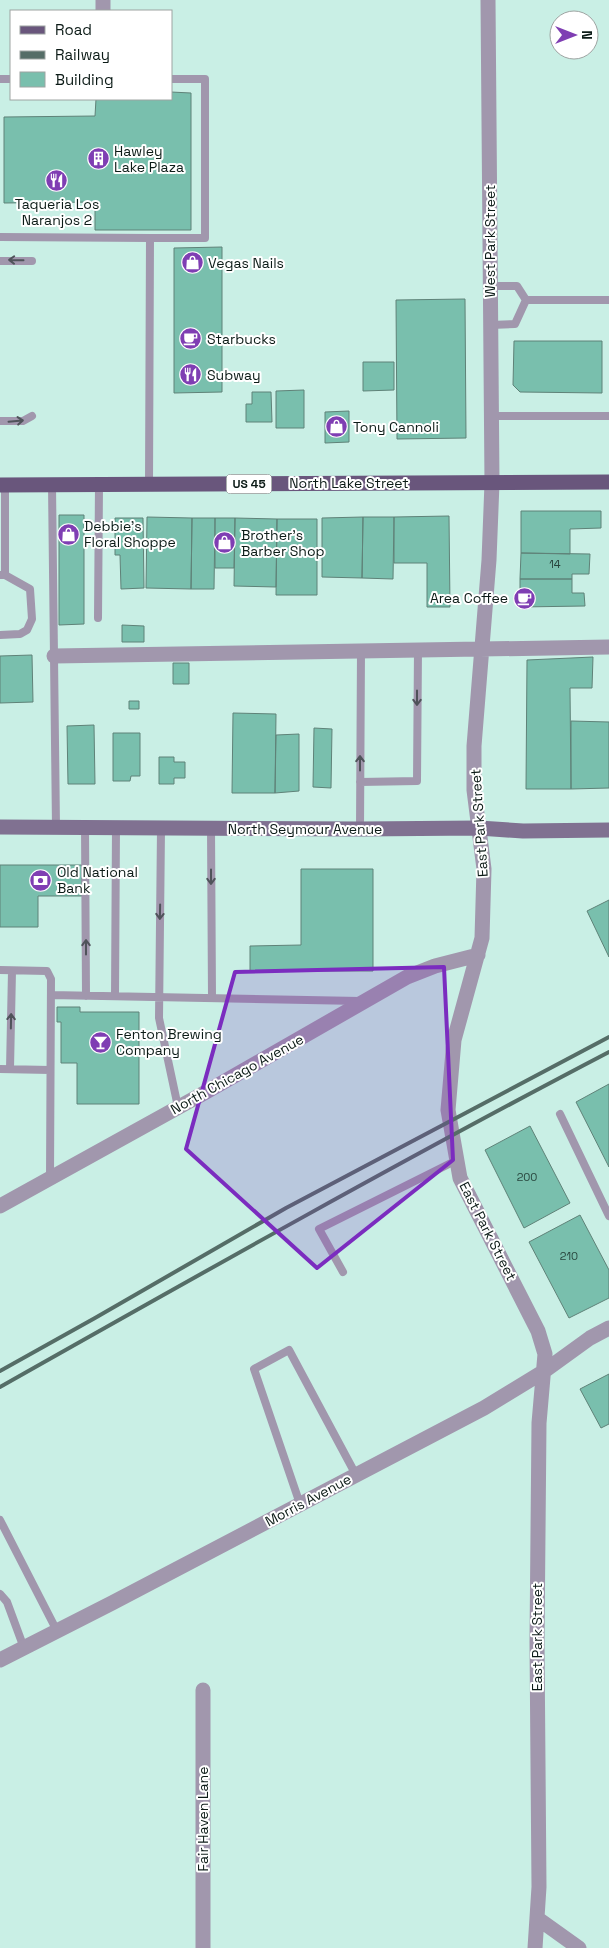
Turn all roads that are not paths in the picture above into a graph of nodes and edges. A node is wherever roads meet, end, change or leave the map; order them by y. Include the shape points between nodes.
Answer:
1 (488, 0) edge
2 (172, 79) edge
3 (0, 237) edge
4 (150, 238) junction
5 (0, 261) edge
6 (32, 261) dead end
7 (490, 286) junction
8 (526, 300) junction
9 (609, 300) edge
10 (491, 325) junction
11 (32, 416) dead end
12 (491, 416) junction
13 (609, 416) edge
14 (0, 421) edge
15 (609, 482) edge
16 (492, 483) junction
17 (150, 484) junction
18 (3, 485) edge
19 (52, 485) junction
20 (98, 485) junction
21 (3, 522) edge
22 (3, 537) edge
23 (2, 575) edge
24 (98, 618) dead end
25 (0, 635) edge
26 (609, 647) edge
27 (482, 648) junction
28 (418, 649) junction
29 (361, 650) junction
30 (54, 656) junction
31 (360, 782) junction
32 (85, 826) junction
33 (0, 827) edge
34 (56, 827) junction
35 (116, 827) junction
36 (161, 828) junction
37 (211, 828) junction
38 (479, 828) junction
39 (360, 829) junction
40 (609, 830) edge
41 (478, 955) junction
42 (0, 970) edge
43 (12, 970) junction
44 (51, 995) junction
45 (86, 996) junction
46 (115, 996) junction
47 (160, 997) junction
48 (212, 998) junction
49 (367, 1001) junction
50 (0, 1069) edge
51 (10, 1069) junction
52 (50, 1070) junction
53 (178, 1107) junction
54 (560, 1114) dead end
55 (457, 1160) junction
56 (50, 1177) junction
57 (0, 1206) edge
58 (608, 1211) edge
59 (343, 1272) dead end
60 (609, 1328) edge
61 (543, 1372) junction
62 (356, 1475) junction
63 (300, 1504) junction
64 (0, 1520) edge
65 (0, 1594) edge
66 (57, 1631) junction
67 (24, 1648) junction
68 (0, 1660) edge
69 (203, 1690) dead end
70 (537, 1918) junction
71 (204, 1948) edge
72 (535, 1948) edge
73 (579, 1948) edge

1 - 7 street, West Park Street
2 - 4 lane via 205,79 205,238
3 - 4 lane
4 - 17 lane
6 -> 5 lane
7 - 8 lane via 517,286
7 - 10 street, West Park Street
8 - 9 lane
8 - 10 lane via 515,324
10 - 12 street, West Park Street
14 -> 11 lane via 23,421
12 - 13 lane
12 - 16 street, West Park Street
15 - 16 main road, North Lake Street / US 45
16 - 17 main road, North Lake Street / US 45
16 - 27 street, East Park Street
17 - 20 main road, North Lake Street / US 45
18 - 19 main road, North Lake Street / US 45
18 - 21 lane
19 - 20 main road, North Lake Street / US 45
19 - 30 lane
20 - 24 lane
21 - 22 lane
22 - 23 lane
23 - 25 lane via 30,589 32,619 27,630 20,634
26 - 27 street
27 - 28 street
27 - 38 street, East Park Street via 474,746 474,790
28 - 29 street
28 -> 31 lane via 417,781
29 - 30 street
31 -> 29 lane
30 - 34 lane
31 - 39 lane
32 - 34 street, North Seymour Avenue
32 - 35 street, North Seymour Avenue
45 -> 32 lane
33 - 34 street, North Seymour Avenue
35 - 36 street, North Seymour Avenue
35 - 46 lane
36 - 37 street, North Seymour Avenue
36 -> 47 lane
37 - 39 street, North Seymour Avenue
37 -> 48 lane
38 - 39 street, North Seymour Avenue
38 - 40 street, North Seymour Avenue
38 - 41 street, East Park Street via 484,868 482,938
41 - 49 street, North Chicago Avenue via 408,977
41 - 55 street, East Park Street via 454,1040 448,1110
42 - 43 lane
43 - 44 lane via 47,971 51,979
51 -> 43 lane
44 - 45 lane
44 - 52 lane
45 - 46 lane
46 - 47 lane
47 - 48 lane
47 - 53 lane via 159,1018
48 - 49 lane
49 - 53 street, North Chicago Avenue
50 - 51 lane
51 - 52 lane
52 - 56 lane
53 - 56 street, North Chicago Avenue
54 - 58 lane
55 - 59 lane via 320,1229
55 - 61 street, East Park Street via 460,1178 538,1331 545,1354
56 - 57 street, North Chicago Avenue
60 - 61 street, Morris Avenue
61 - 62 street, Morris Avenue via 484,1408
61 - 70 street, East Park Street via 539,1443
62 - 63 street, Morris Avenue
62 - 63 lane via 289,1350 254,1369
63 - 66 street, Morris Avenue
64 - 66 lane
65 - 67 lane via 7,1602
66 - 67 street, Morris Avenue
67 - 68 street, Morris Avenue
69 - 71 street, Fair Haven Lane
70 - 72 street, East Park Street
70 - 73 street

